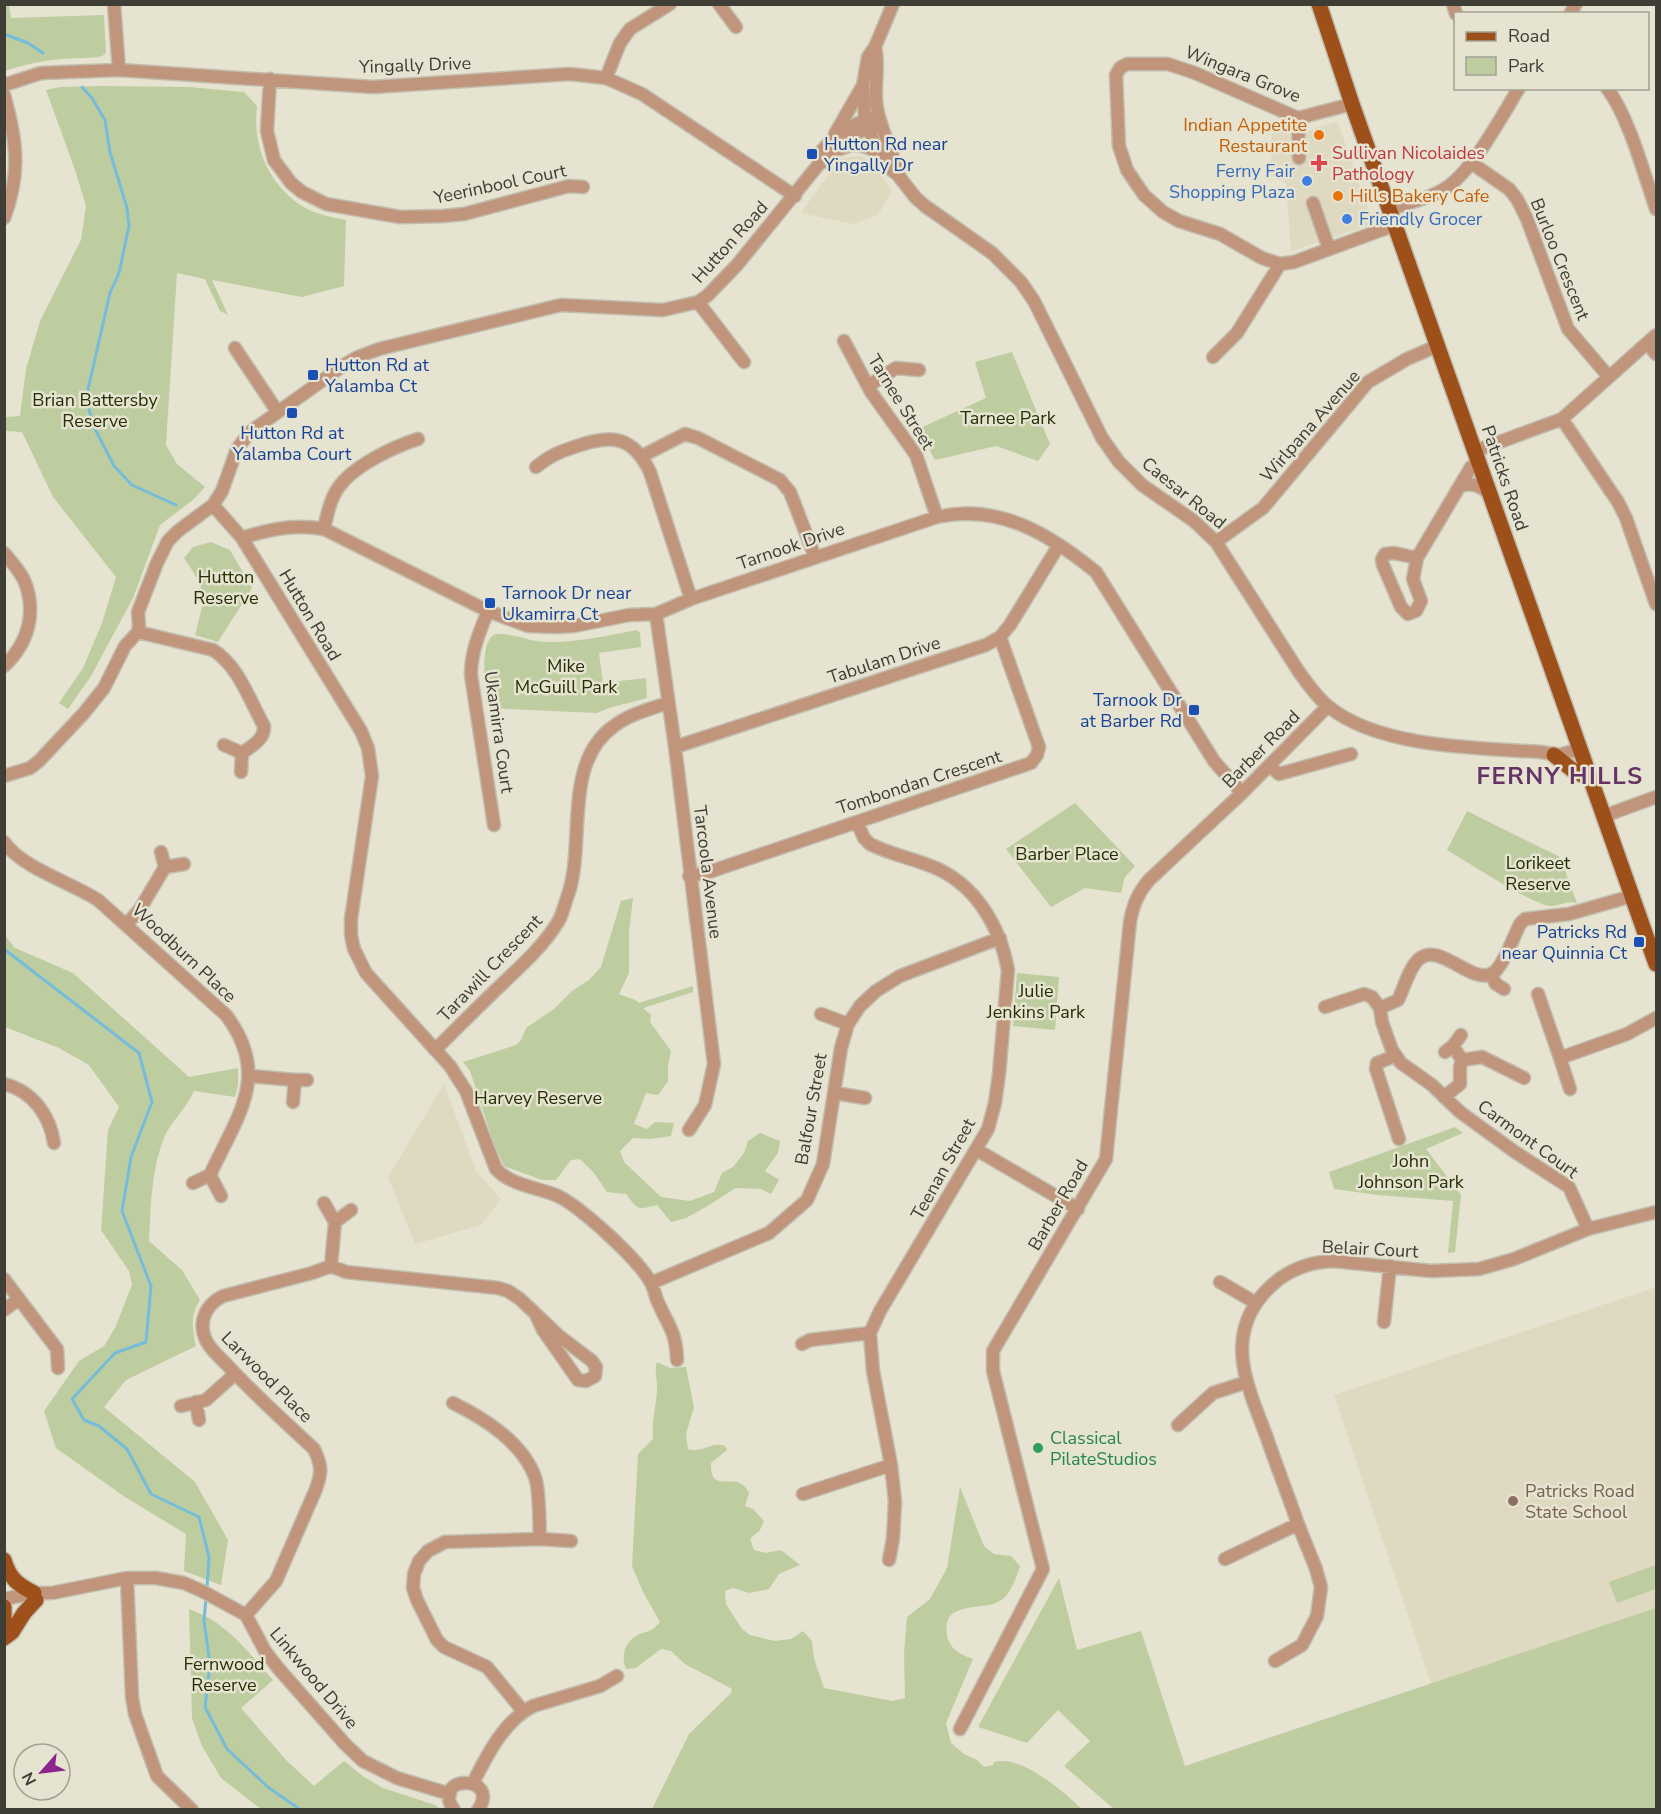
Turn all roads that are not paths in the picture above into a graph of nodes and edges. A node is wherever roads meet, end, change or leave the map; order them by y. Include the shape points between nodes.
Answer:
1 (114, 4) edge
2 (670, 4) edge
3 (719, 4) edge
4 (893, 4) edge
5 (1319, 4) edge
6 (736, 27) dead end
7 (875, 47) junction
8 (119, 70) junction
9 (606, 78) junction
10 (270, 79) junction
11 (4, 85) edge
12 (863, 85) junction
13 (1518, 90) edge
14 (1608, 90) edge
15 (4, 95) edge
16 (1352, 104) junction
17 (1298, 118) junction
18 (873, 122) junction
19 (834, 138) junction
20 (835, 151) junction
21 (878, 152) junction
22 (1299, 159) dead end
23 (1470, 162) junction
24 (819, 164) junction
25 (898, 175) junction
26 (583, 187) dead end
27 (795, 196) junction
28 (1313, 203) dead end
29 (1656, 209) edge
30 (1389, 210) junction
31 (4, 218) edge
32 (1395, 225) junction
33 (1329, 249) junction
34 (1280, 264) junction
35 (698, 302) junction
36 (1652, 339) edge
37 (844, 341) dead end
38 (1437, 346) junction
39 (235, 348) dead end
40 (1656, 354) edge
41 (1213, 357) dead end
42 (744, 362) dead end
43 (919, 370) dead end
44 (1609, 377) junction
45 (868, 386) junction
46 (278, 411) junction
47 (1562, 419) junction
48 (418, 438) dead end
49 (642, 456) junction
50 (1477, 457) junction
51 (536, 467) dead end
52 (1460, 486) junction
53 (1490, 494) junction
54 (213, 505) junction
55 (937, 517) junction
56 (324, 529) junction
57 (242, 538) junction
58 (1216, 542) junction
59 (1059, 545) junction
60 (4, 553) edge
61 (815, 557) junction
62 (1417, 558) junction
63 (691, 599) junction
64 (1656, 604) edge
65 (488, 611) junction
66 (656, 614) junction
67 (138, 632) junction
68 (1000, 637) junction
69 (4, 666) edge
70 (669, 704) junction
71 (1328, 706) junction
72 (224, 745) dead end
73 (1578, 745) junction
74 (675, 747) junction
75 (242, 753) junction
76 (1548, 753) junction
77 (1351, 754) dead end
78 (1270, 766) junction
79 (241, 772) dead end
80 (4, 776) edge
81 (1590, 778) junction
82 (1242, 794) junction
83 (1656, 797) edge
84 (1604, 816) junction
85 (857, 822) junction
86 (494, 825) dead end
87 (4, 842) edge
88 (161, 852) dead end
89 (184, 864) dead end
90 (165, 867) junction
91 (689, 876) junction
92 (1632, 896) junction
93 (127, 924) junction
94 (1651, 933) edge
95 (1000, 938) junction
96 (1656, 964) edge
97 (1491, 975) junction
98 (1504, 988) dead end
99 (1539, 994) dead end
100 (1325, 1006) dead end
101 (1380, 1008) junction
102 (821, 1014) dead end
103 (1656, 1018) edge
104 (848, 1024) junction
105 (1461, 1035) dead end
106 (435, 1050) junction
107 (1395, 1056) junction
108 (1560, 1058) junction
109 (1462, 1060) junction
110 (250, 1076) junction
111 (1524, 1078) dead end
112 (4, 1084) edge
113 (1570, 1089) dead end
114 (835, 1093) junction
115 (1444, 1097) junction
116 (865, 1098) dead end
117 (293, 1102) dead end
118 (689, 1130) dead end
119 (1399, 1139) dead end
120 (54, 1143) dead end
121 (977, 1150) junction
122 (210, 1175) junction
123 (193, 1184) dead end
124 (221, 1196) dead end
125 (324, 1203) dead end
126 (1078, 1209) junction
127 (351, 1210) dead end
128 (1656, 1212) edge
129 (335, 1222) junction
130 (1588, 1229) junction
131 (331, 1266) junction
132 (1390, 1266) junction
133 (4, 1279) edge
134 (1220, 1282) dead end
135 (651, 1283) junction
136 (19, 1299) junction
137 (1256, 1303) junction
138 (4, 1310) edge
139 (537, 1317) junction
140 (1384, 1322) dead end
141 (870, 1334) junction
142 (802, 1344) dead end
143 (677, 1360) dead end
144 (58, 1368) dead end
145 (235, 1374) junction
146 (1247, 1382) junction
147 (196, 1402) junction
148 (453, 1403) dead end
149 (181, 1406) dead end
150 (199, 1420) dead end
151 (1178, 1425) dead end
152 (891, 1465) junction
153 (803, 1494) dead end
154 (1298, 1524) junction
155 (540, 1539) junction
156 (572, 1541) dead end
157 (1225, 1559) dead end
158 (4, 1560) edge
159 (889, 1560) dead end
160 (127, 1578) junction
161 (35, 1597) junction
162 (4, 1599) edge
163 (4, 1607) edge
164 (246, 1615) junction
165 (4, 1625) edge
166 (4, 1638) edge
167 (1275, 1661) dead end
168 (617, 1676) dead end
169 (523, 1711) junction
170 (960, 1729) dead end
171 (473, 1783) junction
172 (450, 1794) junction
173 (480, 1807) edge
174 (192, 1809) edge
175 (454, 1809) edge
176 (494, 1809) edge

1 - 8 street
2 - 9 street via 630,29
3 - 6 street
4 - 7 street
5 - 16 main road, Patricks Road
7 - 12 street via 868,57
7 - 18 street via 878,58
8 - 10 street, Yingally Drive
8 - 11 street, Yingally Drive via 41,73
9 - 10 street, Yingally Drive via 562,75 373,87
9 - 27 street, Yingally Drive via 642,94
10 - 26 street, Yeerinbool Court via 267,131 274,160 291,183 326,204 400,217 443,216 569,186
12 - 18 street
12 - 19 street
13 - 23 street
14 - 29 street via 1624,118
15 - 31 street via 17,171
16 - 17 street, Wingara Grove
16 - 30 main road, Patricks Road
17 - 22 street
17 - 34 street, Wingara Grove via 1168,64 1127,64 1116,75 1119,146 1127,170 1144,195 1179,221 1220,234
18 - 19 street, Hutton Road via 839,132
18 - 20 street, Hutton Road via 847,138
18 - 21 street, Caesar Road
18 - 25 street, Caesar Road via 896,163
19 - 24 street, Hutton Road via 819,154
20 - 21 street via 852,144
20 - 24 street, Hutton Road
21 - 25 street, Caesar Road
23 - 30 street via 1443,190
23 - 44 street, Burloo Crescent via 1517,199 1568,329
24 - 27 street, Hutton Road
25 - 58 street, Caesar Road via 925,206 992,253 1021,282 1102,438 1119,462 1142,485 1194,521
27 - 35 street, Hutton Road via 737,265
28 - 33 street
30 - 32 main road, Patricks Road
32 - 33 street
32 - 38 main road, Patricks Road
33 - 34 street
34 - 41 street via 1237,333
35 - 42 street
35 - 46 street, Hutton Road via 663,310 561,305 379,349 344,365
36 - 40 street
36 - 44 street
37 - 45 street, Tarnee Street
38 - 50 main road, Patricks Road
38 - 58 street, Wirlpana Avenue via 1407,358 1368,382 1263,508
39 - 46 street
43 - 45 street via 896,368
44 - 47 street
45 - 55 street, Tarnee Street via 916,455
46 - 54 street, Hutton Road via 242,441
47 - 50 street
47 - 64 street via 1618,502
48 - 56 street via 388,450 348,477 338,487
49 - 51 street via 620,440 607,438 550,455
49 - 61 street via 685,434 780,480 790,492
49 - 63 street
50 - 52 street
50 - 53 main road, Patricks Road
52 - 53 street via 1477,485
52 - 62 street
53 - 73 main road, Patricks Road
54 - 57 street, Hutton Road
54 - 67 street via 168,541 138,612
55 - 59 street, Tarnook Drive via 951,513 994,514 1017,521
55 - 61 street, Tarnook Drive
56 - 57 street, Tarnook Drive via 293,526
56 - 65 street, Tarnook Drive
57 - 106 street, Hutton Road via 368,748 372,776 351,935 357,956 372,982
58 - 71 street, Caesar Road via 1299,672
59 - 68 street, Tabulam Drive
59 - 82 street, Tarnook Drive via 1096,572 1106,585 1214,761
60 - 69 street via 23,579 30,615 24,640
61 - 63 street, Tarnook Drive
62 - 62 street via 1394,553 1385,554 1382,559 1401,607 1408,614 1421,601 1413,579
63 - 66 street, Tarnook Drive
65 - 66 street, Tarnook Drive via 540,628
65 - 86 street, Ukamirra Court via 471,658 471,675
66 - 70 street, Tarcoola Avenue
67 - 75 street via 213,650 232,666 264,726 261,739
67 - 80 street via 125,646 104,688 84,713 39,761
68 - 74 street, Tabulam Drive via 986,645
68 - 85 street, Tombondan Crescent via 1039,747 1031,763
70 - 74 street, Tarcoola Avenue
70 - 106 street, Tarawill Crescent via 642,711 615,725 593,748 580,786 575,873 559,920 528,959
71 - 76 street, Caesar Road via 1355,723 1417,740 1466,748
71 - 78 street, Barber Road
72 - 75 street
73 - 76 street, Caesar Road
73 - 81 main road, Patricks Road
74 - 91 street, Tarcoola Avenue
75 - 79 street
76 - 81 main road
77 - 78 street via 1279,774
78 - 82 street, Barber Road
81 - 84 main road, Patricks Road
82 - 126 street, Barber Road via 1149,880 1133,905 1106,1159
83 - 84 street
84 - 92 main road, Patricks Road
85 - 91 street, Tombondan Crescent
85 - 95 street, Teenan Street via 870,844 931,866 962,883 988,915
87 - 93 street, Woodburn Place via 20,859 79,888
88 - 90 street
89 - 90 street
90 - 93 street
91 - 118 street, Tarcoola Avenue via 714,1064 705,1105
92 - 94 main road, Patricks Road
92 - 97 street via 1569,915 1525,919
93 - 110 street, Woodburn Place via 226,1015 237,1030
94 - 96 main road, Patricks Road
95 - 104 street, Balfour Street via 900,976 876,991
95 - 121 street, Teenan Street via 1008,970 999,1074 992,1115
97 - 98 street
97 - 101 street via 1482,976 1434,954 1423,956 1398,1000
99 - 108 street
100 - 101 street via 1364,994 1372,997
101 - 107 street
102 - 104 street
103 - 108 street via 1627,1035
104 - 114 street, Balfour Street
105 - 109 street via 1449,1049
106 - 135 street, Hutton Road via 466,1091 496,1169 504,1177 574,1206 631,1257
107 - 115 street, Carmont Court
107 - 119 street via 1377,1063 1376,1069
108 - 113 street
109 - 111 street via 1482,1057
109 - 115 street via 1460,1084
110 - 117 street via 301,1080
110 - 122 street, Woodburn Place via 244,1105
112 - 120 street via 15,1086 37,1104 51,1125
114 - 116 street
114 - 135 street, Balfour Street via 823,1164 807,1200 769,1233
115 - 130 street, Carmont Court via 1515,1152 1569,1187
121 - 126 street
121 - 141 street, Teenan Street
122 - 123 street
122 - 124 street
125 - 129 street
126 - 170 street, Barber Road via 993,1351 993,1371 1043,1569
127 - 129 street
128 - 130 street, Belair Court
129 - 131 street
130 - 132 street, Belair Court via 1479,1269 1431,1271
131 - 139 street via 346,1272 498,1288 520,1299
131 - 145 street, Larwood Place via 223,1296 208,1306 202,1321 204,1336
132 - 137 street, Belair Court via 1318,1262 1276,1281
132 - 140 street
133 - 136 street
134 - 137 street
135 - 143 street, Hutton Road via 674,1331
136 - 138 street
136 - 144 street via 57,1349
137 - 146 street, Belair Court via 1243,1337
139 - 139 street via 592,1361 595,1376 578,1380
141 - 142 street
141 - 152 street, Teenan Street
145 - 147 street via 206,1400
145 - 164 street, Larwood Place via 314,1449 321,1463 316,1489 276,1581
146 - 151 street via 1213,1393
146 - 154 street, Belair Court
147 - 149 street
147 - 150 street
148 - 155 street via 475,1414 520,1449 536,1479
152 - 153 street
152 - 159 street, Teenan Street via 895,1502
154 - 157 street
154 - 167 street, Belair Court via 1321,1587 1317,1616 1302,1645
155 - 156 street
155 - 169 street via 445,1542 428,1551 414,1574 417,1600 437,1640 487,1667
158 - 161 main road via 9,1575
160 - 161 street
160 - 164 street via 184,1583
160 - 174 street via 135,1714 157,1776
161 - 162 street
161 - 163 street
161 - 166 main road
163 - 165 main road
164 - 172 street, Linkwood Drive via 271,1660 363,1761 397,1778
168 - 169 street via 600,1686
169 - 171 street via 487,1755
171 - 172 street via 459,1783
171 - 173 street via 482,1794
172 - 175 street
173 - 176 street

